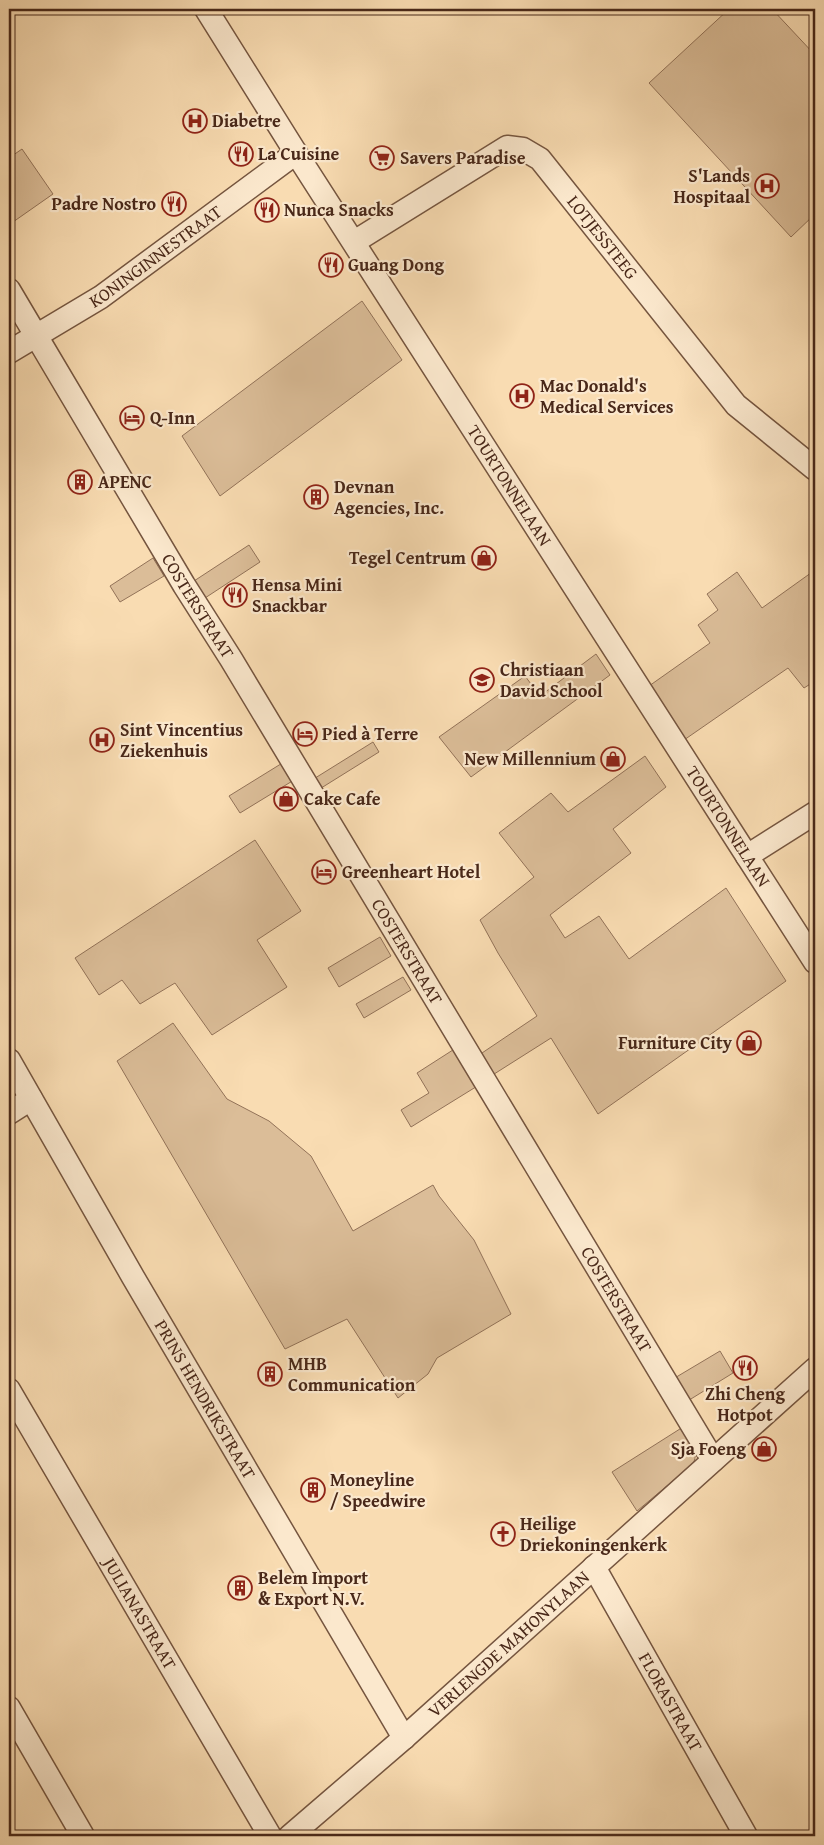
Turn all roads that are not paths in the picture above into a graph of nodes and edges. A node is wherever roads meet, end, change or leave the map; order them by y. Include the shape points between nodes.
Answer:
1 (206, 9) edge
2 (296, 153) junction
3 (354, 242) junction
4 (9, 290) edge
5 (36, 336) junction
6 (9, 352) edge
7 (815, 469) edge
8 (815, 813) edge
9 (747, 856) junction
10 (815, 962) edge
11 (9, 1060) edge
12 (31, 1099) junction
13 (9, 1113) edge
14 (815, 1369) edge
15 (9, 1390) edge
16 (713, 1460) junction
17 (594, 1567) junction
18 (9, 1708) edge
19 (404, 1738) junction
20 (83, 1836) edge
21 (270, 1836) edge
22 (290, 1836) edge
23 (744, 1836) edge

1 - 2 street, TOURTONNELAAN
2 - 3 street, TOURTONNELAAN
2 - 5 street, KONINGINNESTRAAT via 101,297
3 - 7 street, LOTJESSTEEG via 507,147 524,149 540,159 736,405
3 - 9 street, TOURTONNELAAN
4 - 5 street, COSTERSTRAAT
5 - 6 street, KONINGINNESTRAAT
5 - 16 street, COSTERSTRAAT
8 - 9 street
9 - 10 street, TOURTONNELAAN
11 - 12 street, PRINS HENDRIKSTRAAT
12 - 13 street
12 - 19 street, PRINS HENDRIKSTRAAT
14 - 16 street, VERLENGDE MAHONYLAAN
15 - 21 street, JULIANASTRAAT
16 - 17 street, VERLENGDE MAHONYLAAN
17 - 19 street, VERLENGDE MAHONYLAAN
17 - 23 street, FLORASTRAAT
18 - 20 street
19 - 22 street, VERLENGDE MAHONYLAAN

